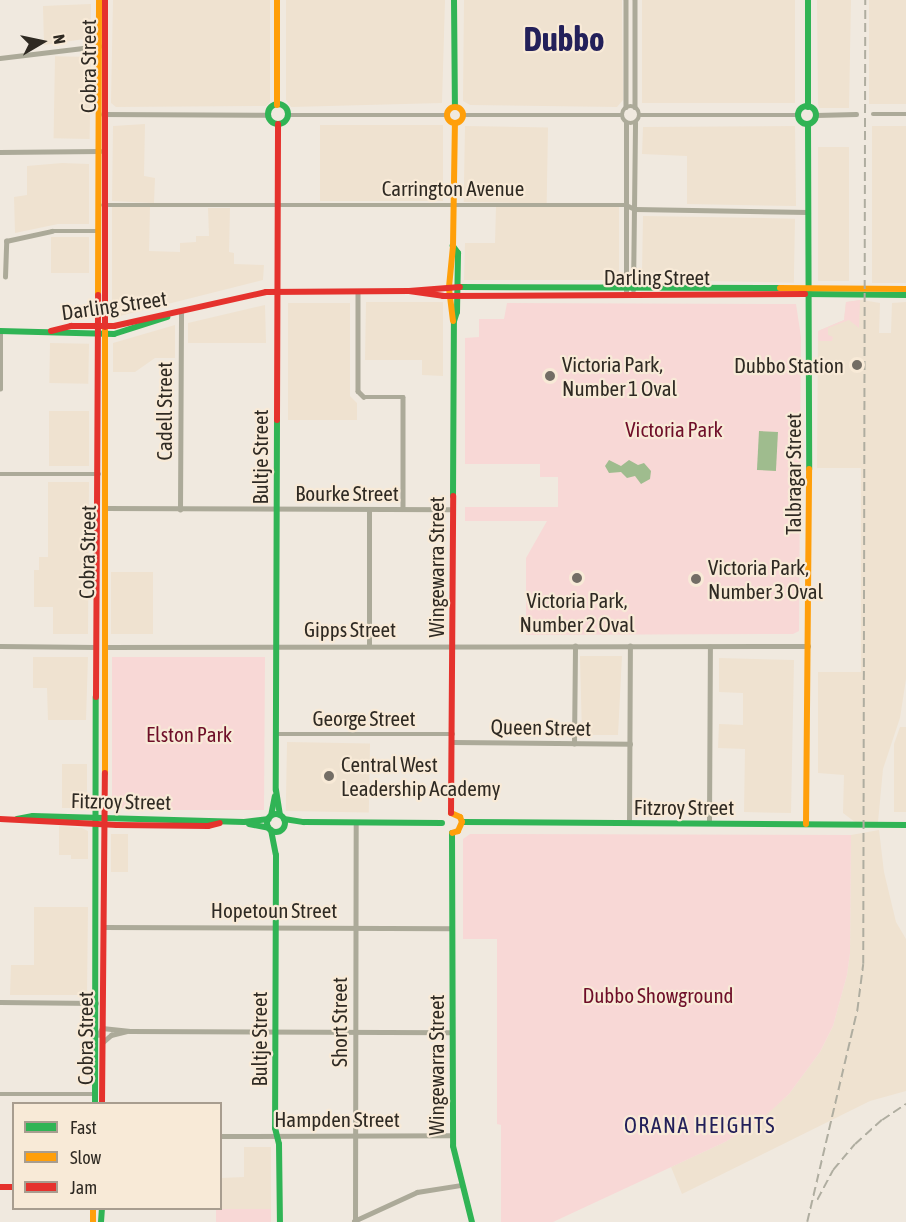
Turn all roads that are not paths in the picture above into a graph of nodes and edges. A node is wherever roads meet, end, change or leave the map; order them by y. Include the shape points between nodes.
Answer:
1 (99, 0) edge
2 (105, 0) edge
3 (277, 0) edge
4 (454, 0) edge
5 (626, 0) edge
6 (635, 0) edge
7 (808, 0) edge
8 (97, 46) junction
9 (105, 46) junction
10 (0, 58) edge
11 (277, 105) junction
12 (808, 106) junction
13 (455, 107) junction
14 (626, 107) junction
15 (635, 107) junction
16 (102, 114) junction
17 (856, 114) dead end
18 (873, 114) dead end
19 (906, 114) edge
20 (287, 115) junction
21 (447, 115) junction
22 (462, 115) junction
23 (622, 115) junction
24 (640, 115) junction
25 (799, 115) junction
26 (816, 115) junction
27 (268, 116) junction
28 (455, 123) junction
29 (626, 123) junction
30 (635, 123) junction
31 (278, 124) junction
32 (808, 124) junction
33 (105, 131) junction
34 (98, 151) junction
35 (0, 152) edge
36 (101, 205) junction
37 (277, 205) junction
38 (454, 205) junction
39 (626, 205) junction
40 (636, 209) junction
41 (808, 212) junction
42 (100, 231) junction
43 (453, 246) junction
44 (5, 277) dead end
45 (449, 287) junction
46 (457, 287) junction
47 (906, 289) edge
48 (277, 291) junction
49 (358, 291) junction
50 (409, 291) junction
51 (630, 291) junction
52 (807, 292) junction
53 (906, 295) edge
54 (449, 296) junction
55 (457, 296) junction
56 (181, 312) junction
57 (453, 321) junction
58 (96, 326) junction
59 (105, 326) junction
60 (0, 331) edge
61 (51, 331) junction
62 (96, 334) junction
63 (104, 334) junction
64 (0, 389) edge
65 (0, 474) edge
66 (101, 474) junction
67 (101, 508) junction
68 (276, 509) junction
69 (403, 509) junction
70 (453, 509) junction
71 (180, 510) junction
72 (369, 510) junction
73 (0, 646) edge
74 (276, 646) junction
75 (369, 646) junction
76 (453, 646) junction
77 (575, 646) junction
78 (630, 646) junction
79 (808, 646) junction
80 (100, 647) junction
81 (710, 647) junction
82 (276, 734) junction
83 (453, 738) junction
84 (574, 744) junction
85 (630, 744) junction
86 (276, 790) junction
87 (452, 813) junction
88 (96, 816) junction
89 (104, 816) junction
90 (270, 817) junction
91 (282, 817) junction
92 (0, 819) edge
93 (17, 819) junction
94 (224, 822) junction
95 (244, 822) junction
96 (304, 822) junction
97 (462, 822) junction
98 (356, 823) junction
99 (629, 823) junction
100 (96, 824) junction
101 (442, 824) junction
102 (709, 824) junction
103 (806, 824) junction
104 (105, 825) junction
105 (906, 825) edge
106 (270, 829) junction
107 (282, 829) junction
108 (452, 833) junction
109 (276, 855) junction
110 (96, 927) junction
111 (104, 927) junction
112 (275, 927) junction
113 (356, 927) junction
114 (452, 928) junction
115 (0, 1002) edge
116 (99, 1003) junction
117 (102, 1028) junction
118 (130, 1031) junction
119 (276, 1031) junction
120 (356, 1031) junction
121 (452, 1032) junction
122 (99, 1048) junction
123 (102, 1085) junction
124 (0, 1094) edge
125 (95, 1095) junction
126 (95, 1102) edge
127 (102, 1102) edge
128 (453, 1135) junction
129 (222, 1136) edge
130 (277, 1136) junction
131 (356, 1136) junction
132 (461, 1185) junction
133 (280, 1222) edge
134 (354, 1222) edge
135 (472, 1222) edge

1 - 8 main road, Cobra Street
2 - 9 main road, Cobra Street
3 - 11 main road
4 - 13 main road
5 - 14 street
6 - 15 street
7 - 12 main road
8 - 9 street
8 - 10 street
8 - 16 main road, Cobra Street
9 - 16 main road, Cobra Street
11 - 20 main road via 283,106
11 - 27 main road via 269,109
12 - 25 main road
12 - 26 main road
13 - 21 main road
13 - 22 main road
14 - 15 street
14 - 23 street
15 - 24 street
16 - 27 street
16 - 33 main road, Cobra Street
16 - 34 main road, Cobra Street
17 - 26 street
18 - 19 street
20 - 21 street
20 - 31 main road
21 - 28 main road
22 - 23 street
22 - 28 main road
23 - 29 street
24 - 25 street
24 - 30 street
25 - 32 main road
26 - 32 main road
27 - 31 main road
28 - 38 main road, Wingewarra Street
29 - 30 street
29 - 39 street
30 - 40 street
31 - 37 main road, Bultje Street
32 - 41 main road, Talbragar Street
33 - 34 street via 103,147
33 - 36 main road, Cobra Street
34 - 35 street
34 - 36 main road, Cobra Street
36 - 37 street, Carrington Avenue
36 - 42 main road, Cobra Street
37 - 38 street, Carrington Avenue
37 - 48 main road, Bultje Street
38 - 39 street, Carrington Avenue
38 - 43 main road, Wingewarra Street
39 - 40 street, Carrington Avenue
39 - 51 street
40 - 41 street, Carrington Avenue
40 - 51 street
41 - 52 main road, Talbragar Street
42 - 44 street via 52,231 6,241
42 - 58 main road, Cobra Street
42 - 59 main road, Cobra Street
43 - 45 main road, Wingewarra Street
43 - 46 main road, Wingewarra Street via 458,253
45 - 46 main road, Darling Street
45 - 50 main road, Darling Street
45 - 54 main road, Wingewarra Street
46 - 51 main road, Darling Street
46 - 55 main road, Wingewarra Street
47 - 52 main road, Darling Street
48 - 49 main road, Darling Street
48 - 56 main road, Darling Street
48 - 68 main road, Bultje Street
49 - 50 main road, Darling Street
49 - 69 street via 358,391 364,397 403,397
50 - 54 main road, Darling Street
51 - 52 main road, Darling Street
51 - 55 main road, Darling Street
52 - 53 main road, Darling Street
52 - 79 main road, Talbragar Street
54 - 55 main road, Darling Street
54 - 57 main road, Wingewarra Street
55 - 57 main road, Wingewarra Street
56 - 59 main road, Darling Street
56 - 63 main road, Darling Street
56 - 71 street, Cadell Street
57 - 70 main road, Wingewarra Street
58 - 59 main road, Darling Street
58 - 61 main road, Darling Street
58 - 62 main road, Cobra Street
59 - 63 main road, Cobra Street
60 - 61 main road, Darling Street
60 - 64 street
61 - 62 main road, Darling Street
62 - 63 main road, Darling Street
62 - 66 main road, Cobra Street
63 - 66 main road, Cobra Street
65 - 66 street
66 - 67 main road, Cobra Street
67 - 71 street, Bourke Street
67 - 80 main road, Cobra Street
68 - 71 street, Bourke Street
68 - 72 street, Bourke Street
68 - 74 main road, Bultje Street
69 - 70 street, Bourke Street
69 - 72 street, Bourke Street
70 - 76 main road, Wingewarra Street
72 - 75 street
73 - 80 street, Gipps Street
74 - 75 street, Gipps Street
74 - 80 street, Gipps Street
74 - 82 main road, Bultje Street
75 - 76 street, Gipps Street
76 - 77 street, Gipps Street
76 - 83 main road, Wingewarra Street
77 - 78 street, Gipps Street
77 - 84 street
78 - 81 street, Gipps Street
78 - 85 street
79 - 81 street, Gipps Street
79 - 103 main road, Talbragar Street
80 - 88 main road, Cobra Street
80 - 89 main road, Cobra Street
81 - 102 street
82 - 83 street, George Street
82 - 86 main road, Bultje Street
83 - 84 street, Queen Street
83 - 87 main road, Wingewarra Street
84 - 85 street, Queen Street
85 - 99 street
86 - 90 main road, Bultje Street
86 - 91 main road, Bultje Street
87 - 97 main road via 460,816
87 - 101 main road via 446,815
88 - 89 main road, Fitzroy Street
88 - 93 main road, Fitzroy Street
88 - 100 main road, Cobra Street
89 - 94 main road, Fitzroy Street
89 - 104 main road, Cobra Street
90 - 91 main road, Fitzroy Street
90 - 95 main road, Fitzroy Street
90 - 106 main road, Bultje Street
91 - 96 main road
91 - 107 main road, Bultje Street
92 - 93 main road, Fitzroy Street
93 - 100 main road, Fitzroy Street
94 - 95 main road, Fitzroy Street
94 - 104 main road, Fitzroy Street via 208,826
95 - 106 main road, Fitzroy Street
96 - 98 main road
96 - 107 main road
97 - 99 main road, Fitzroy Street
97 - 108 main road
98 - 101 main road
98 - 113 street, Short Street
99 - 102 main road, Fitzroy Street
100 - 104 main road, Fitzroy Street
100 - 110 main road, Cobra Street
101 - 108 main road
102 - 103 main road, Fitzroy Street
103 - 105 main road, Fitzroy Street
104 - 111 main road, Cobra Street
106 - 107 main road, Fitzroy Street
106 - 109 main road, Bultje Street
107 - 109 main road, Bultje Street
108 - 114 main road, Wingewarra Street
109 - 112 main road, Bultje Street
110 - 111 street, Hopetoun Street
110 - 116 main road, Cobra Street
111 - 112 street, Hopetoun Street
111 - 116 main road, Cobra Street
112 - 113 street, Hopetoun Street
112 - 119 main road, Bultje Street
113 - 114 street, Hopetoun Street
113 - 120 street, Short Street
114 - 121 main road, Wingewarra Street
115 - 116 street
116 - 117 main road, Cobra Street
116 - 122 main road, Cobra Street
117 - 118 street
117 - 122 main road, Cobra Street
118 - 119 street
118 - 122 street via 108,1037
119 - 120 street
119 - 130 main road, Bultje Street
120 - 121 street
120 - 131 street, Short Street
121 - 128 main road, Wingewarra Street
122 - 123 main road, Cobra Street
122 - 125 main road, Cobra Street
123 - 125 street
123 - 127 main road, Cobra Street
124 - 125 street
125 - 126 main road, Cobra Street
128 - 131 street, Hampden Street
128 - 132 main road, Wingewarra Street
129 - 130 street, Hampden Street
130 - 131 street, Hampden Street
130 - 133 main road, Bultje Street
131 - 134 street, Short Street
132 - 134 street via 417,1192
132 - 135 main road, Wingewarra Street

